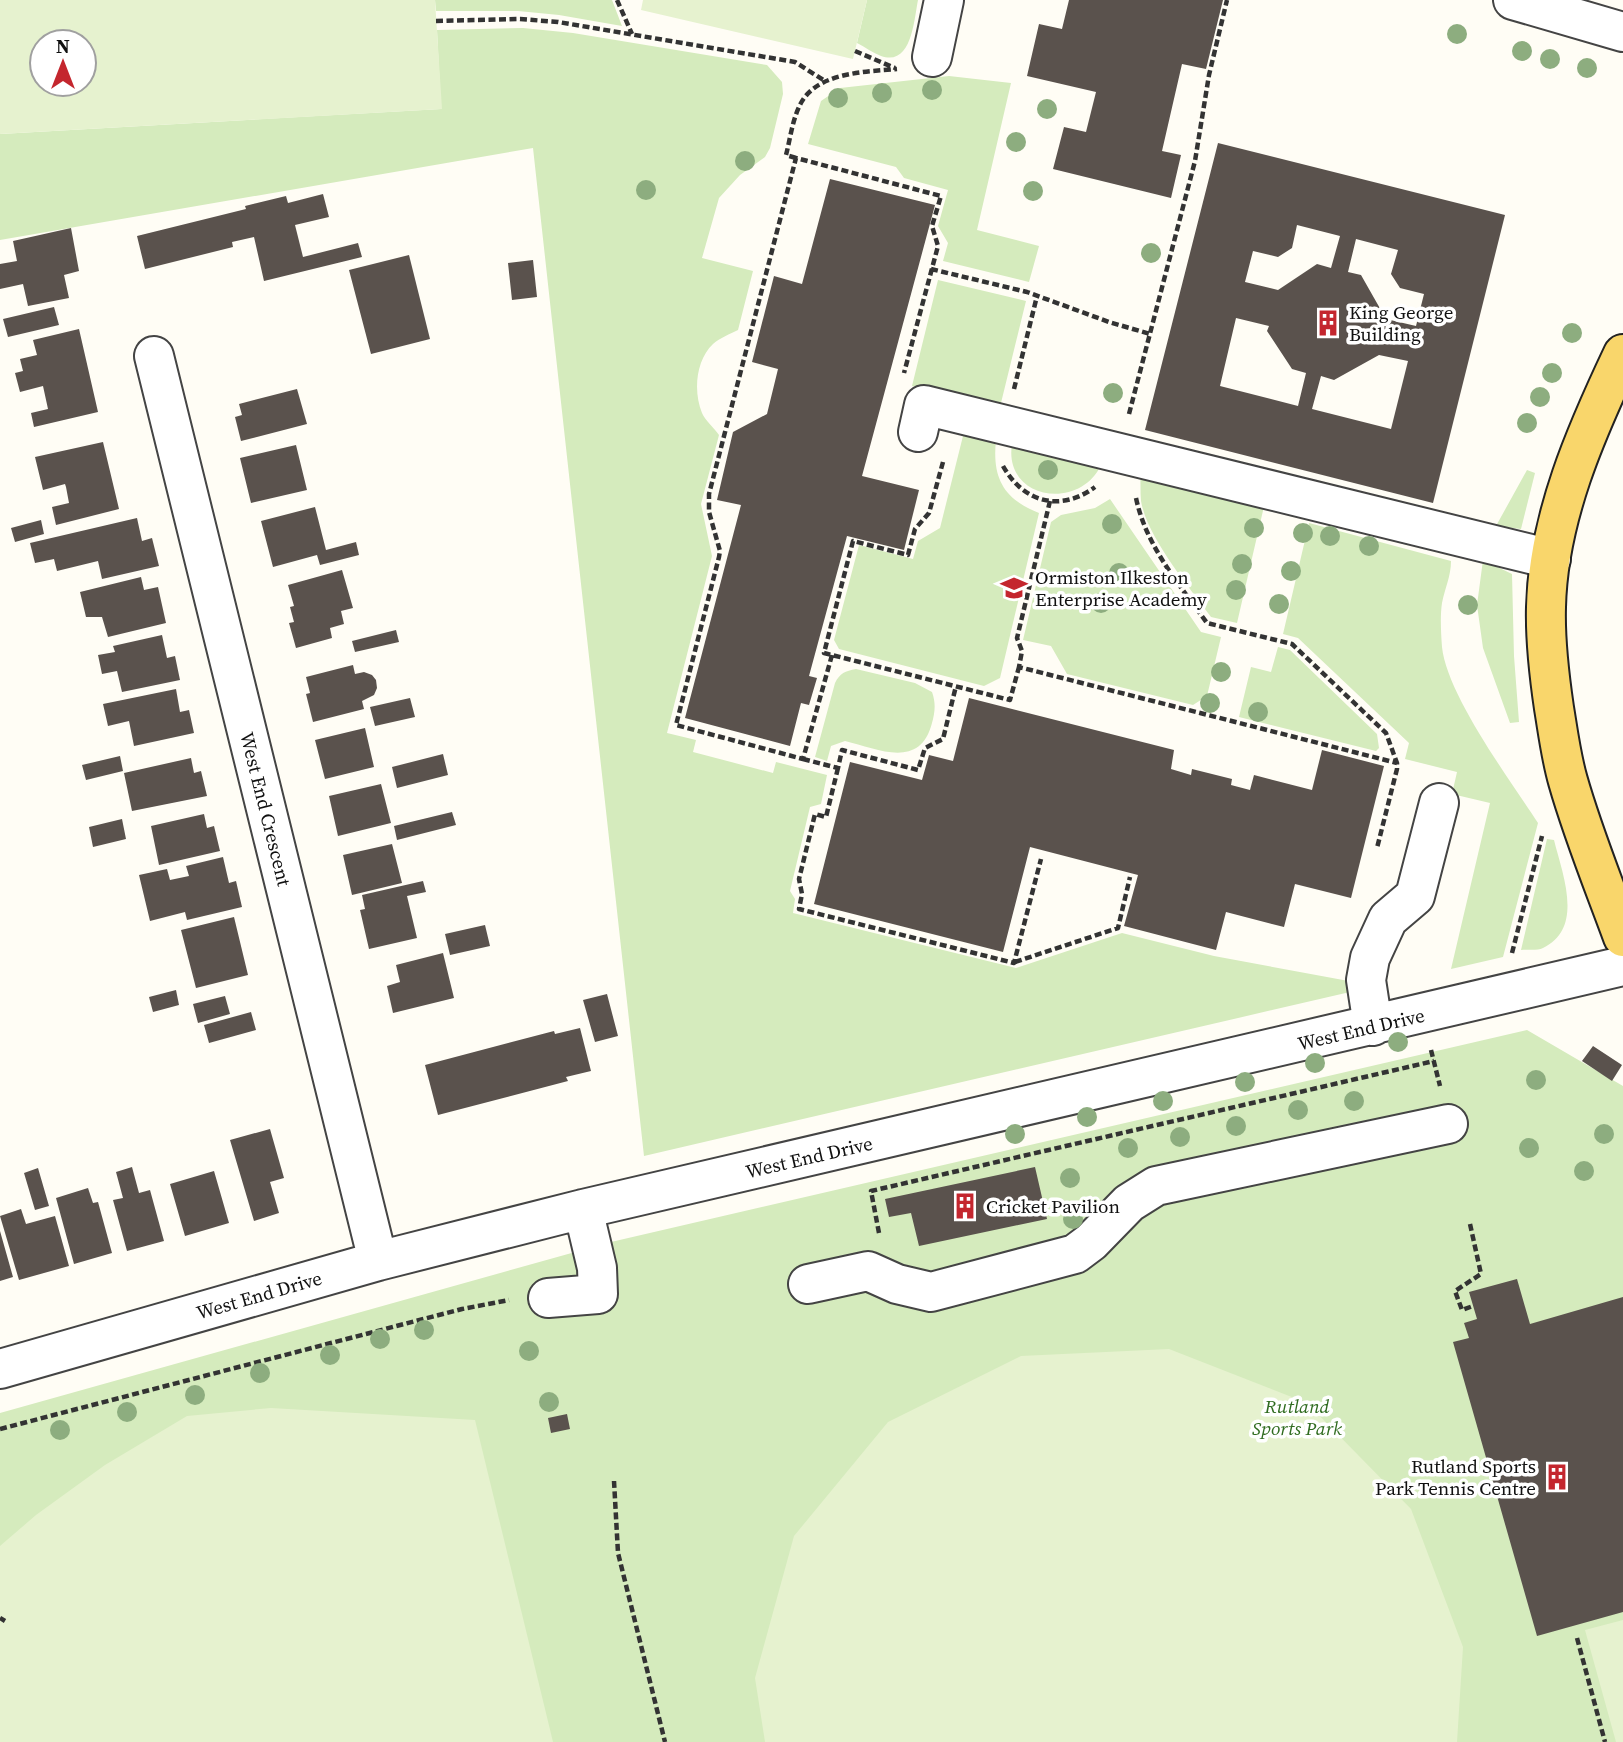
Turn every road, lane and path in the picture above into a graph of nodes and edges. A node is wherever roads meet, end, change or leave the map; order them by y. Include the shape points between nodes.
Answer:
1 (618, 0) edge
2 (944, 0) edge
3 (1227, 0) edge
4 (1513, 0) edge
5 (436, 21) dead end
6 (1623, 32) edge
7 (632, 34) junction
8 (855, 51) dead end
9 (932, 57) joint
10 (896, 69) junction
11 (825, 81) junction
12 (796, 158) junction
13 (931, 269) junction
14 (1037, 296) junction
15 (1150, 334) junction
16 (1623, 354) edge
17 (154, 356) dead end
18 (932, 417) junction
19 (1006, 426) junction
20 (1115, 461) junction
21 (1050, 502) junction
22 (1551, 559) junction
23 (832, 655) junction
24 (1019, 667) junction
25 (956, 686) junction
26 (803, 759) junction
27 (1397, 763) junction
28 (838, 768) junction
29 (1438, 803) dead end
30 (1550, 835) dead end
31 (1377, 848) dead end
32 (1041, 859) dead end
33 (1130, 877) dead end
34 (1623, 937) edge
35 (1510, 961) dead end
36 (1014, 963) junction
37 (1623, 966) edge
38 (1373, 1026) junction
39 (1430, 1044) dead end
40 (1434, 1061) junction
41 (1440, 1087) dead end
42 (1448, 1125) dead end
43 (583, 1209) junction
44 (1470, 1224) dead end
45 (379, 1261) junction
46 (887, 1279) junction
47 (808, 1284) dead end
48 (548, 1298) joint
49 (1473, 1306) dead end
50 (0, 1369) edge
51 (0, 1429) edge
52 (614, 1481) dead end
53 (1577, 1638) dead end
54 (665, 1742) edge
55 (1605, 1742) edge

1 - 7 path
2 - 9 street
3 - 15 path via 1195,161
4 - 6 street
5 - 7 path via 520,19
7 - 11 path via 796,62
8 - 10 path
9 - 10 path via 930,66
10 - 11 path
11 - 12 path via 799,107 786,155
12 - 13 path via 941,196 932,226 938,246
12 - 26 path via 709,494 720,551 676,725
13 - 14 path
13 - 18 path via 897,398
14 - 15 path
14 - 19 path
15 - 20 path
16 - 22 main road via 1578,455
17 - 45 street, West End Crescent
18 - 19 street
18 - 23 path via 929,513 915,529 908,555 853,541 824,653
19 - 20 street
19 - 21 path via 1002,466 1020,489
20 - 21 path via 1091,490 1077,498
20 - 22 street
20 - 27 path via 1134,481 1141,520 1153,546 1207,622 1292,644 1386,733
21 - 24 path via 1017,638 1022,652
22 - 34 main road via 1547,653 1557,730 1568,780
23 - 25 path
23 - 26 path
24 - 25 path via 1010,699
24 - 27 path
25 - 28 path via 943,739 925,748 918,770 842,750
26 - 28 path
27 - 31 path
28 - 36 path via 826,817 815,814 799,879 799,909
29 - 38 street via 1415,896 1388,919 1370,958 1366,980
30 - 35 path via 1542,834
32 - 36 path
33 - 36 path via 1118,928
37 - 38 street, West End Drive
38 - 43 street, West End Drive
39 - 40 path
40 - 41 path
40 - 46 path via 871,1191
42 - 46 street via 1156,1186 1129,1203 1075,1254 931,1292
43 - 45 street, West End Drive
43 - 48 street via 597,1268 598,1294
44 - 49 path via 1481,1275 1455,1291 1462,1310
45 - 50 street, West End Drive
46 - 47 street via 868,1270
48 - 51 path via 462,1309
52 - 54 path via 618,1553
53 - 55 path

